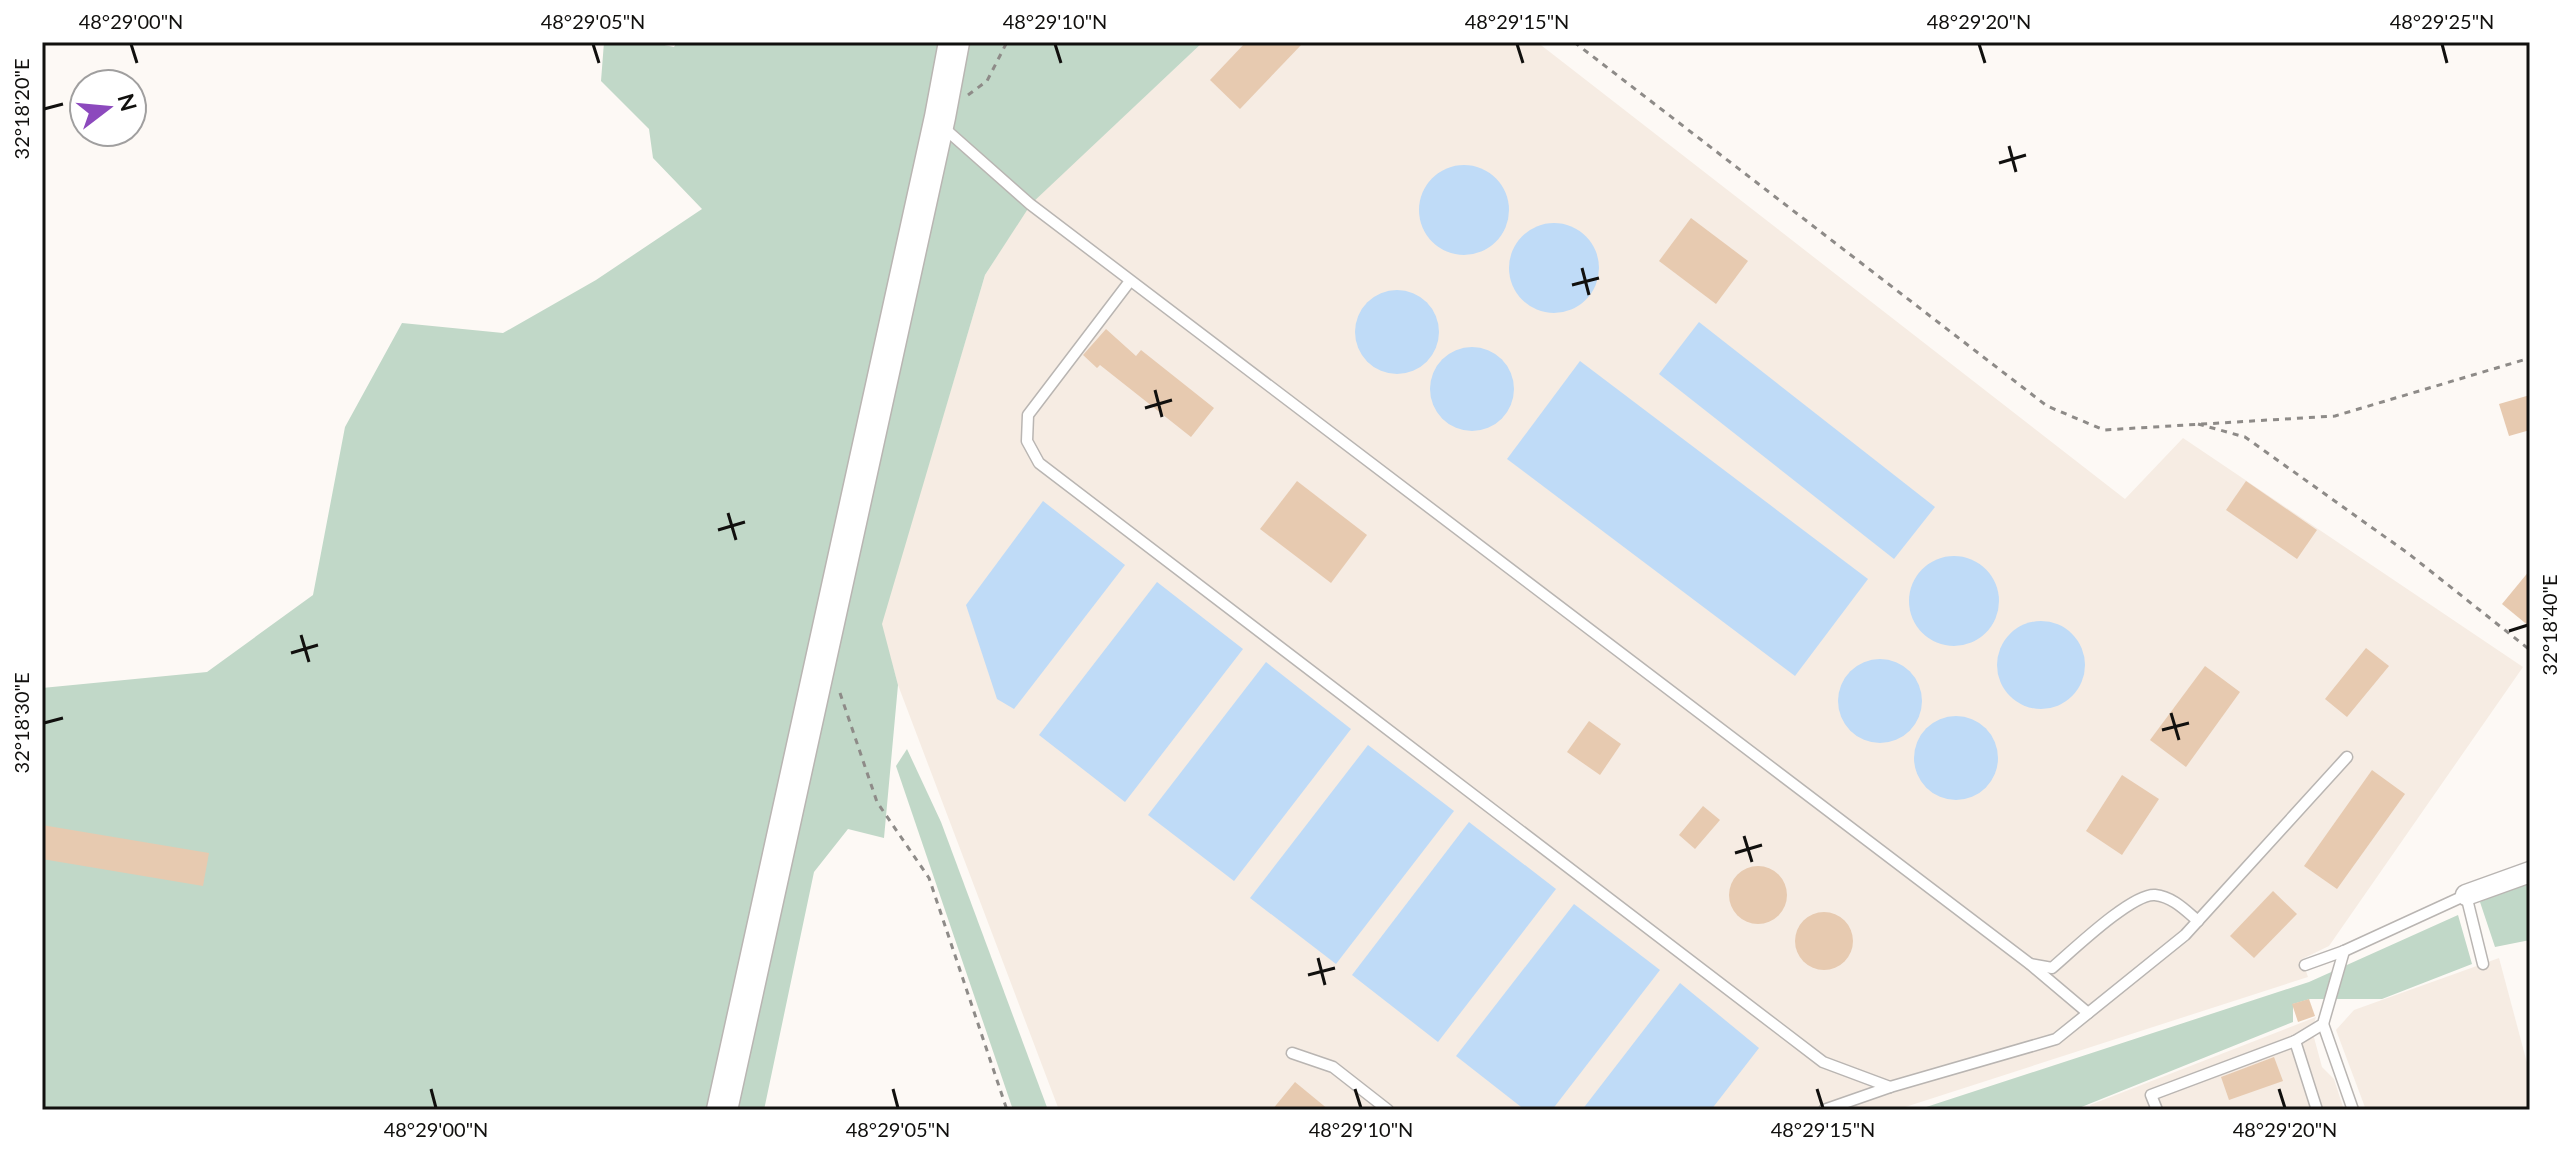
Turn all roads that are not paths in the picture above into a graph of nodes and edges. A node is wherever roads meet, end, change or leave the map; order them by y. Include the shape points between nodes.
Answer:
1 (954, 42) edge
2 (939, 120) junction
3 (1130, 281) junction
4 (2347, 757) dead end
5 (2530, 872) edge
6 (2466, 895) junction
7 (2198, 921) junction
8 (2344, 951) junction
9 (2030, 964) junction
10 (2483, 964) dead end
11 (2305, 965) dead end
12 (2088, 1013) junction
13 (2323, 1024) junction
14 (2295, 1041) junction
15 (1292, 1053) dead end
16 (1890, 1087) junction
17 (722, 1110) edge
18 (1388, 1110) edge
19 (1824, 1110) edge
20 (2157, 1110) edge
21 (2317, 1110) edge
22 (2353, 1110) edge

1 - 2 street
2 - 3 lane via 1030,204
2 - 17 street
3 - 9 lane
3 - 16 lane via 1028,415 1027,441 1039,463 1823,1062
4 - 7 lane
5 - 6 street
6 - 8 lane
6 - 10 lane
7 - 9 lane via 2173,900 2153,895 2105,923 2052,968
7 - 12 lane
8 - 11 lane
8 - 13 lane
9 - 12 lane
12 - 16 lane via 2056,1039
13 - 14 lane
13 - 22 lane
14 - 20 lane via 2151,1095
14 - 21 lane
15 - 18 lane via 1333,1067
16 - 19 lane

